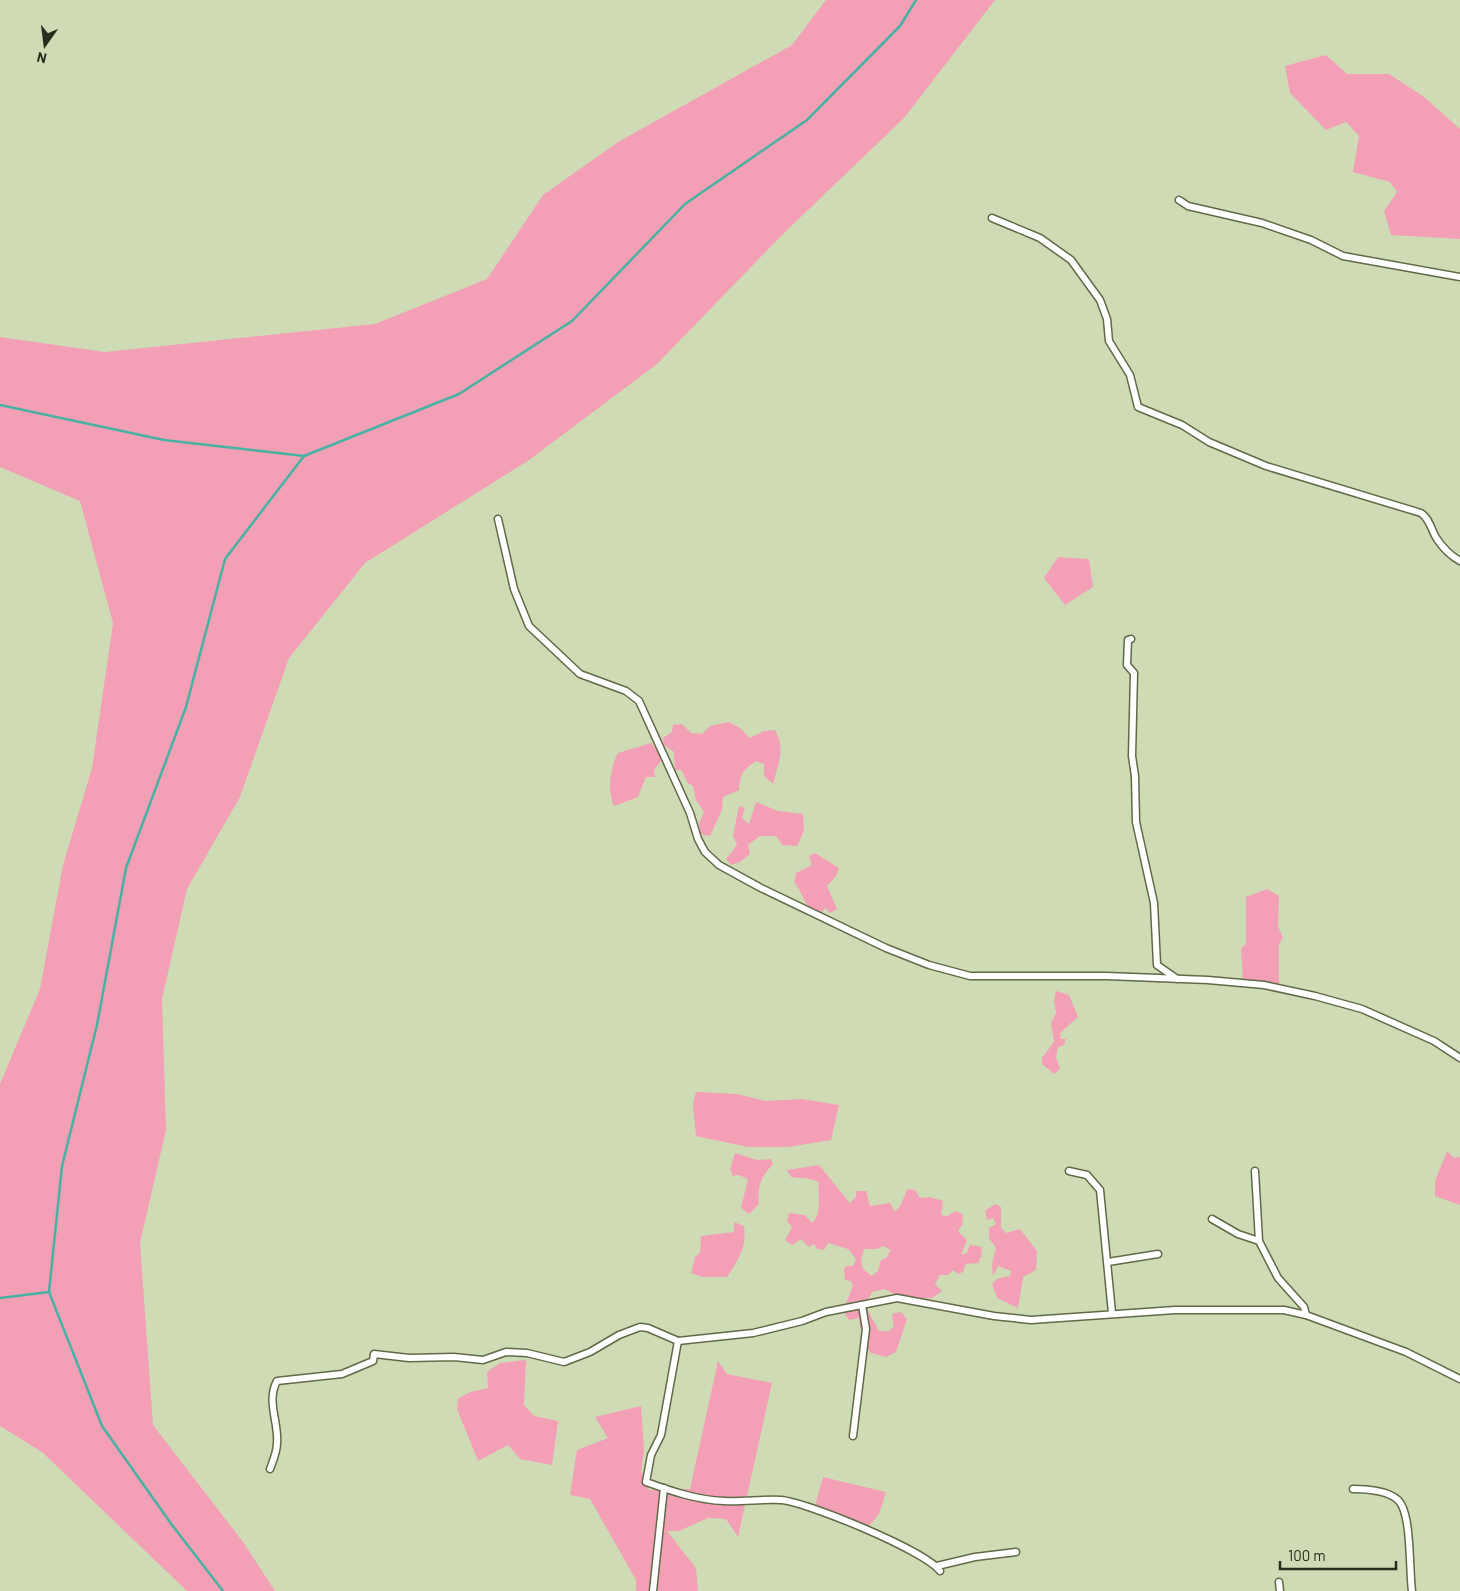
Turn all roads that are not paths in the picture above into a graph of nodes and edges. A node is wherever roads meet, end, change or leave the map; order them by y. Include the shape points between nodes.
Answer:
1 (1179, 200) dead end
2 (992, 218) dead end
3 (1460, 278) edge
4 (498, 519) dead end
5 (1460, 561) edge
6 (1130, 639) dead end
7 (1177, 979) junction
8 (1460, 1058) edge
9 (1069, 1171) dead end
10 (1255, 1171) dead end
11 (1212, 1220) dead end
12 (1259, 1241) junction
13 (1158, 1254) dead end
14 (1108, 1262) junction
15 (862, 1306) junction
16 (1112, 1313) junction
17 (1306, 1315) junction
18 (678, 1341) junction
19 (1460, 1379) edge
20 (853, 1436) dead end
21 (270, 1469) dead end
22 (664, 1488) junction
23 (1353, 1490) dead end
24 (1016, 1552) dead end
25 (1279, 1582) dead end
26 (653, 1591) edge
27 (1280, 1591) edge
28 (1412, 1591) edge

1 - 3 street via 1188,206 1262,223 1311,240 1343,256
2 - 5 street via 1040,238 1071,260 1100,300 1107,319 1109,341 1130,376 1138,407 1266,466 1421,513 1448,553
4 - 7 street via 514,589 529,626 580,674 626,692 639,701 690,813 698,839 705,852 720,865 886,948 954,972 984,977
6 - 7 street via 1127,665 1134,673 1132,756 1136,822 1154,903 1156,965
7 - 8 street via 1264,985 1362,1009 1434,1041
9 - 14 street via 1087,1175 1100,1190
10 - 12 street
11 - 12 street
12 - 17 street via 1278,1278 1304,1307
13 - 14 street
14 - 16 street
15 - 16 street via 897,1298 1031,1320
15 - 18 street via 818,1314 753,1334
15 - 20 street via 866,1329
16 - 17 street via 1272,1310
17 - 19 street via 1411,1354
18 - 21 street via 640,1327 564,1362 527,1353 506,1352 483,1360 374,1354 373,1361 342,1374 277,1381 273,1410 278,1441
18 - 22 street via 661,1435 651,1455 646,1482
22 - 24 street via 721,1501 782,1500 803,1506 890,1540 938,1568 975,1557
22 - 26 street
23 - 28 street via 1386,1494 1395,1497 1402,1505 1410,1547
25 - 27 street

